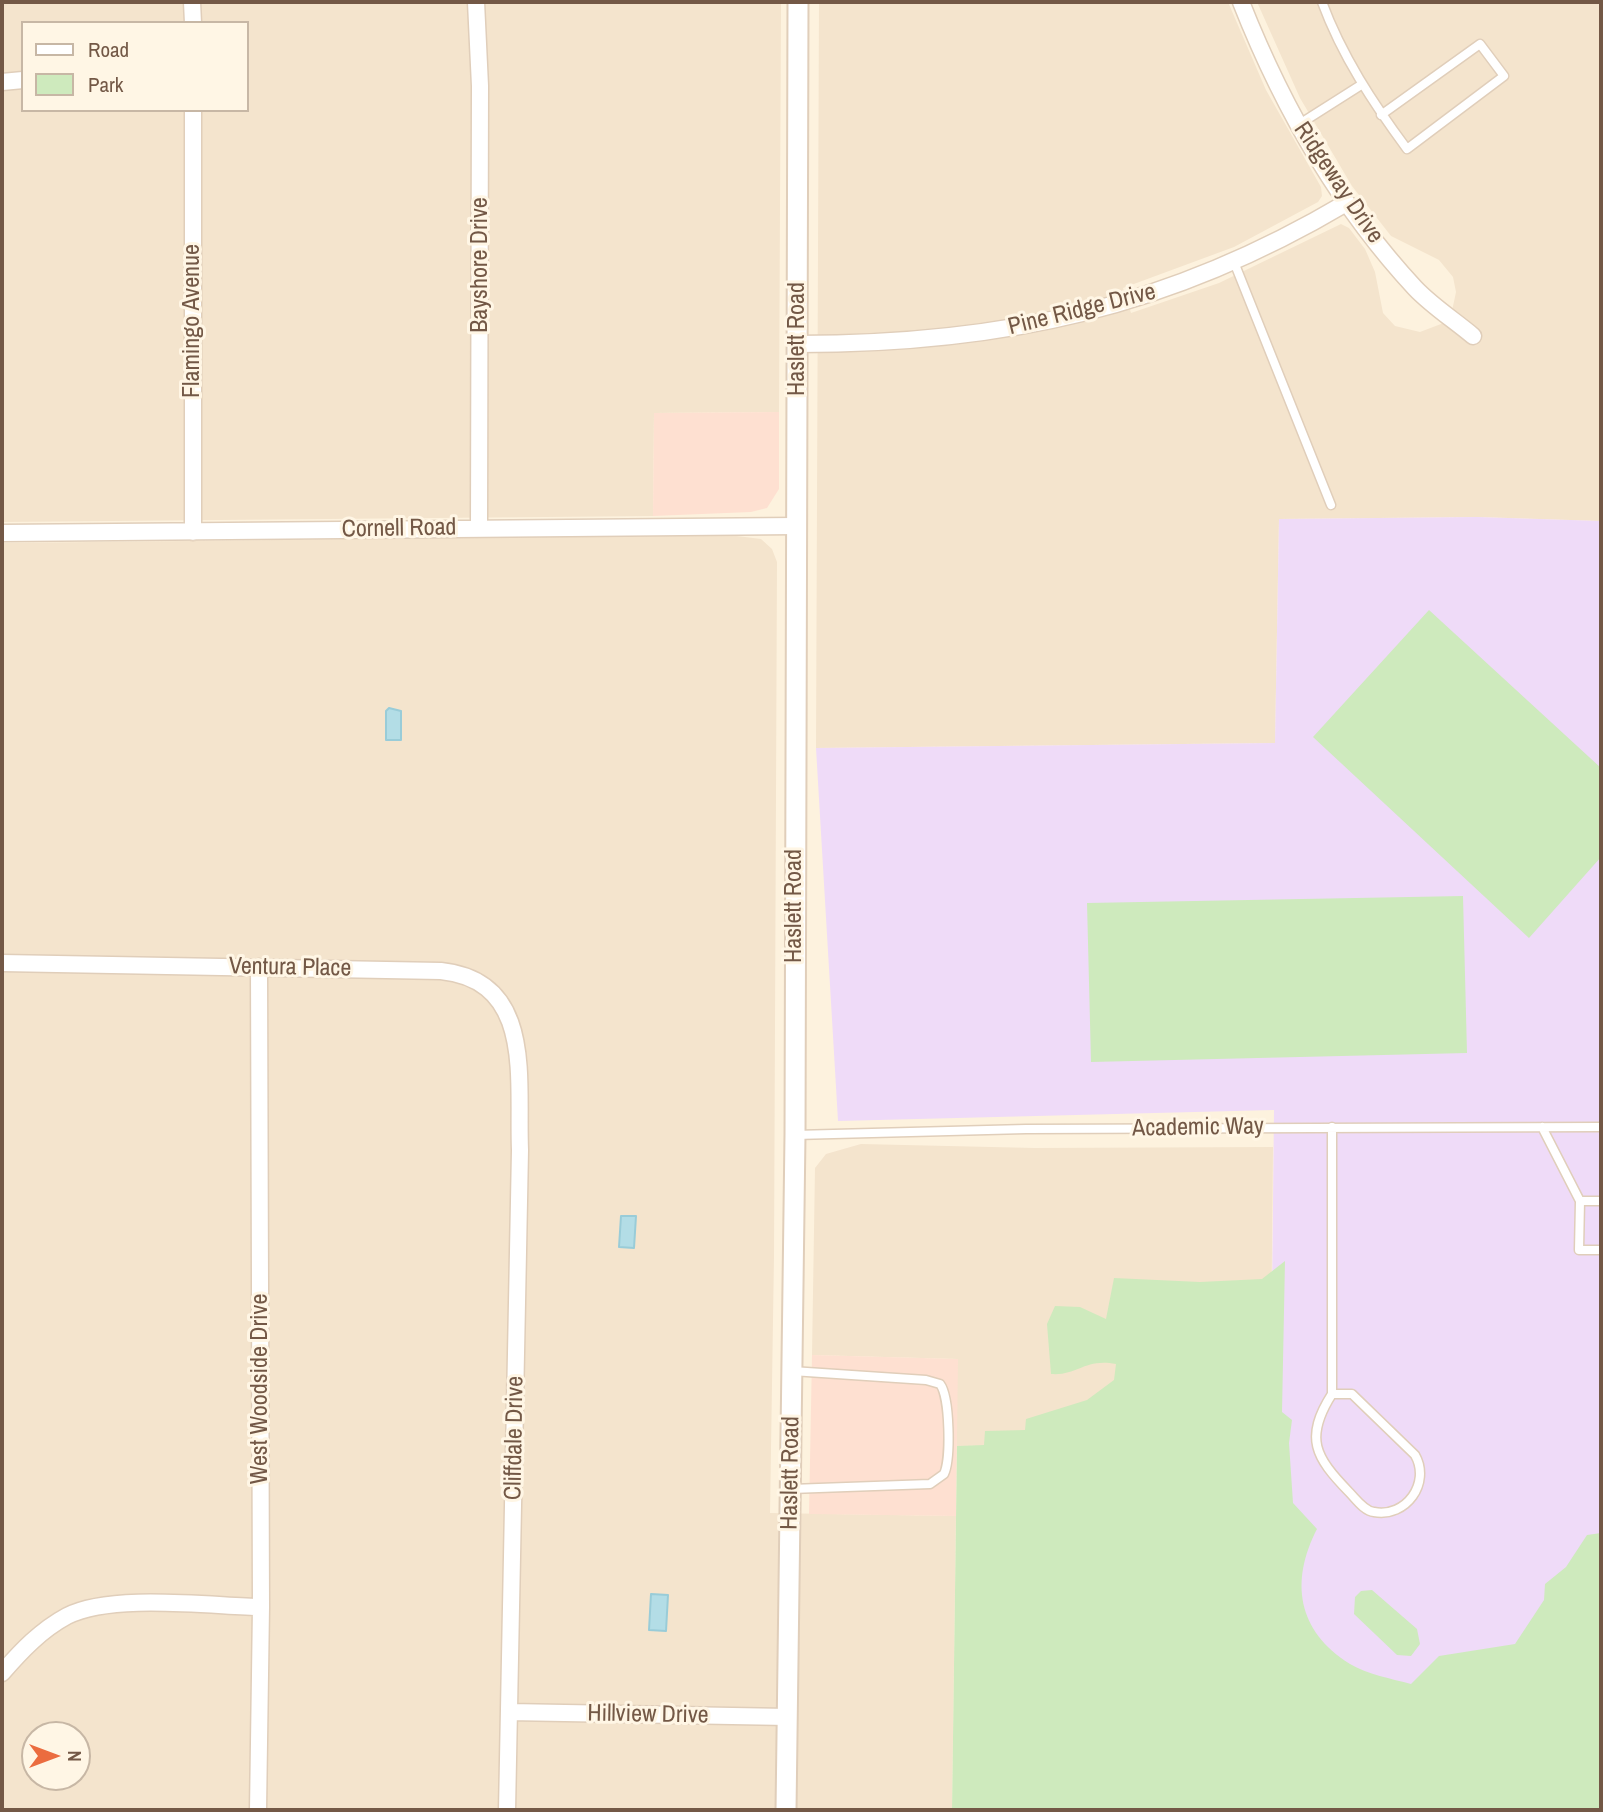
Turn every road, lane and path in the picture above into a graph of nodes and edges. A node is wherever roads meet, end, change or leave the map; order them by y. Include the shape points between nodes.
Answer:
1 (192, 2) edge
2 (476, 2) edge
3 (798, 2) edge
4 (1241, 2) edge
5 (1322, 2) edge
6 (192, 21) edge
7 (21, 80) edge
8 (2, 82) edge
9 (1361, 85) junction
10 (193, 112) edge
11 (1381, 115) junction
12 (1298, 125) junction
13 (1346, 203) junction
14 (1234, 262) junction
15 (1473, 336) dead end
16 (798, 344) junction
17 (1331, 505) dead end
18 (796, 526) junction
19 (479, 528) junction
20 (193, 532) junction
21 (2, 533) edge
22 (2, 963) edge
23 (259, 967) junction
24 (517, 1066) joint
25 (1332, 1127) junction
26 (1542, 1127) junction
27 (1601, 1127) edge
28 (795, 1135) junction
29 (1580, 1201) junction
30 (1601, 1201) edge
31 (1601, 1250) edge
32 (792, 1371) junction
33 (1332, 1394) junction
34 (790, 1489) junction
35 (261, 1607) junction
36 (2, 1673) edge
37 (509, 1712) junction
38 (788, 1717) junction
39 (258, 1810) edge
40 (507, 1810) edge
41 (786, 1810) edge

1 - 6 street
2 - 19 street, Bayshore Drive via 480,86
3 - 16 street, Haslett Road
4 - 12 street, Ridgeway Drive
5 - 9 lane
7 - 8 street
9 - 11 lane
9 - 12 lane
10 - 20 street, Flamingo Avenue
11 - 11 lane via 1407,149 1504,76 1480,44
12 - 13 street, Ridgeway Drive
13 - 14 street, Pine Ridge Drive
13 - 15 street, Ridgeway Drive via 1417,290
14 - 16 street, Pine Ridge Drive via 1107,308 1009,330 898,343
14 - 17 lane
16 - 18 street, Haslett Road
18 - 19 street, Cornell Road
18 - 28 street, Haslett Road
19 - 20 street, Cornell Road
20 - 21 street, Cornell Road
22 - 23 street, Ventura Place
23 - 24 street, Ventura Place via 441,971 478,980 506,1008
23 - 35 street, West Woodside Drive
24 - 37 street, Cliffdale Drive via 520,1150
25 - 26 lane, Academic Way
25 - 28 lane, Academic Way
25 - 33 lane
26 - 27 lane, Academic Way
26 - 29 lane
28 - 32 street, Haslett Road
29 - 30 lane
29 - 31 lane via 1579,1250
32 - 34 street, Haslett Road
32 - 34 lane via 940,1384 947,1396 947,1462 944,1474 930,1484
33 - 33 lane via 1317,1420 1316,1440 1324,1466 1369,1511 1404,1505 1419,1484 1415,1455 1353,1394
34 - 38 street, Haslett Road
35 - 36 street via 120,1604 90,1609 54,1624
35 - 39 street, West Woodside Drive
37 - 38 street, Hillview Drive
37 - 40 street, Cliffdale Drive
38 - 41 street, Haslett Road

